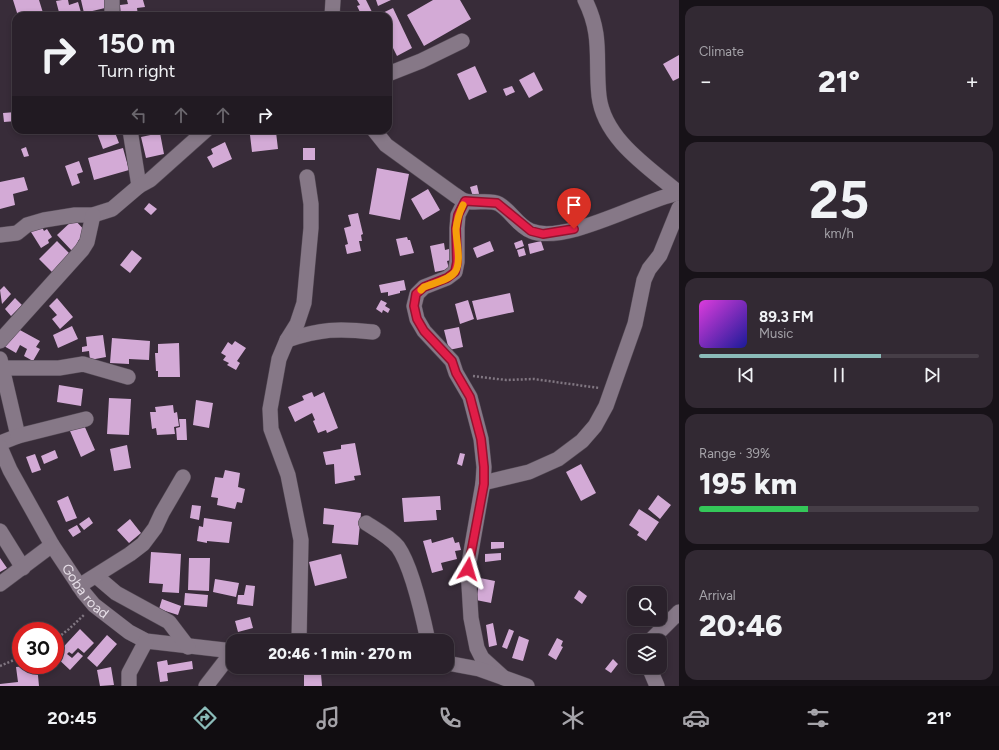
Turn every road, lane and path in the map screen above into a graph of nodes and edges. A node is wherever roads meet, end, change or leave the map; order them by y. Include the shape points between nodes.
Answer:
1 (112, 0) edge
2 (333, 0) edge
3 (585, 0) edge
4 (112, 12) edge
5 (332, 12) edge
6 (462, 41) dead end
7 (392, 72) edge
8 (131, 134) edge
9 (202, 134) edge
10 (377, 134) edge
11 (307, 177) dead end
12 (138, 186) junction
13 (679, 193) edge
14 (465, 201) junction
15 (679, 208) edge
16 (93, 215) junction
17 (0, 235) edge
18 (374, 332) dead end
19 (287, 340) junction
20 (0, 341) edge
21 (1, 365) edge
22 (456, 373) junction
23 (128, 377) dead end
24 (611, 390) junction
25 (86, 419) dead end
26 (18, 436) junction
27 (0, 443) edge
28 (0, 447) edge
29 (5, 475) edge
30 (183, 477) dead end
31 (484, 484) junction
32 (366, 523) dead end
33 (0, 531) edge
34 (52, 545) junction
35 (22, 568) junction
36 (96, 576) junction
37 (0, 584) edge
38 (79, 586) junction
39 (94, 605) junction
40 (679, 612) edge
41 (64, 633) edge
42 (299, 634) edge
43 (426, 634) edge
44 (657, 634) edge
45 (146, 641) junction
46 (188, 647) junction
47 (226, 650) edge
48 (226, 660) edge
49 (12, 661) edge
50 (454, 664) edge
51 (0, 666) edge
52 (652, 674) edge
53 (504, 678) junction
54 (129, 686) edge
55 (206, 686) edge
56 (527, 686) edge
57 (657, 686) edge

1 - 4 street
2 - 5 street
3 - 13 street via 594,18 598,43 599,96 609,126 626,146
6 - 7 street
8 - 12 street
9 - 12 street via 150,180
10 - 14 street via 386,145
11 - 19 street via 311,228 304,303 297,324
12 - 16 street via 112,209
13 - 14 street via 662,196 635,209 566,232 543,234 523,226 497,203
14 - 22 street via 458,215 456,228 455,272 424,287 416,294 414,306 417,319 424,331 452,361
15 - 24 street via 663,250 644,280 635,324
16 - 17 street via 44,220 28,225 17,233
16 - 20 street via 87,242 82,250
18 - 19 street via 346,329 315,331
19 - 42 street via 276,371 270,408 271,430 288,475 301,540
21 - 23 street via 59,368 83,364
21 - 26 street
22 - 24 path via 506,380 564,382
22 - 31 street via 470,397 481,439
24 - 31 street via 595,426 582,442 545,466
25 - 26 street
26 - 27 street
28 - 29 street, Goba road
29 - 34 street, Goba road
30 - 36 street via 155,528 143,544
31 - 53 street via 468,569 471,618 477,648 482,658
32 - 43 street via 386,536 403,555
33 - 35 street
34 - 35 street
34 - 38 street, Goba road
35 - 37 street
36 - 38 street
36 - 46 street via 116,593 169,622
38 - 39 street, Goba road
39 - 41 path
39 - 45 street, Goba road
40 - 44 street
45 - 46 street, Goba road
45 - 54 street via 131,668
46 - 47 street, Goba road
48 - 55 street
49 - 51 path
50 - 53 street via 479,669
52 - 57 street
53 - 56 street

